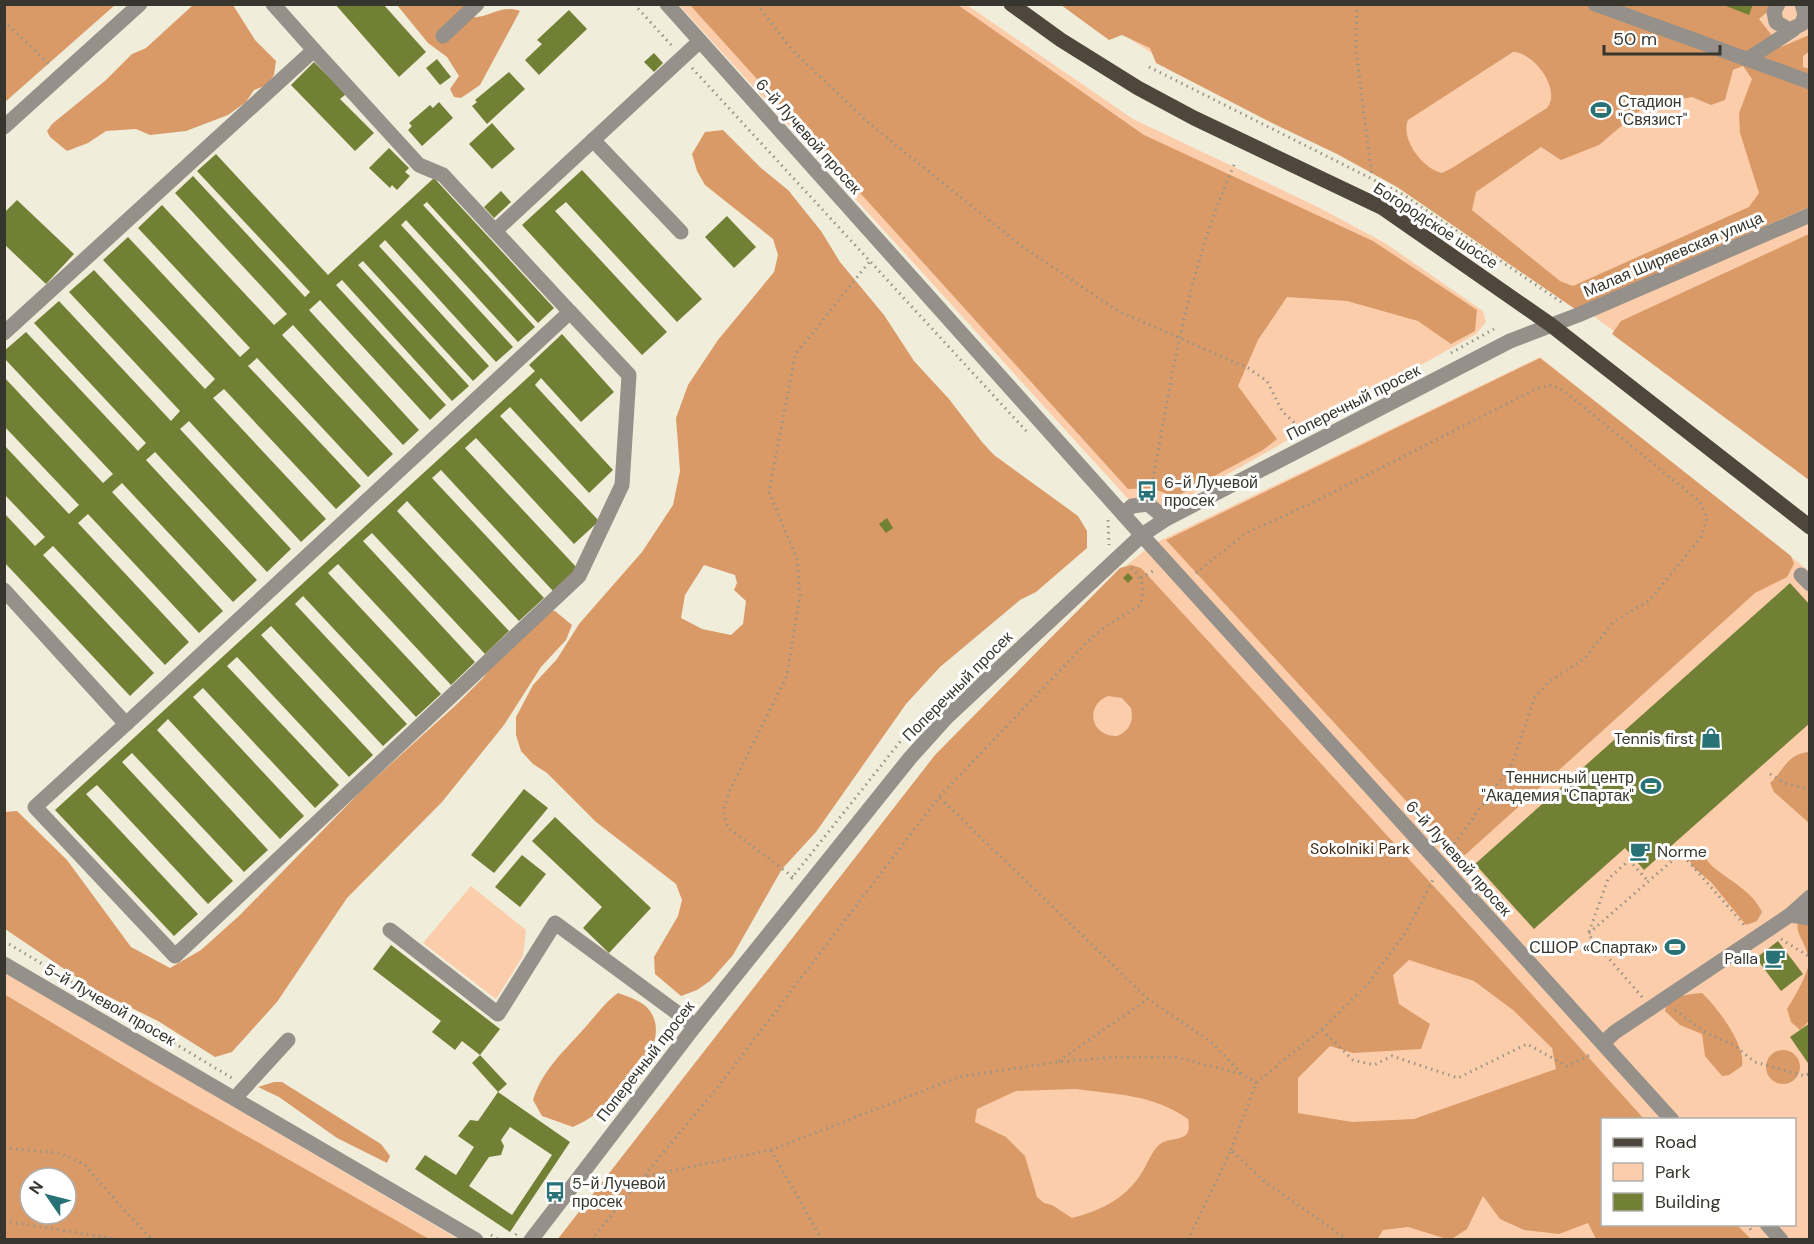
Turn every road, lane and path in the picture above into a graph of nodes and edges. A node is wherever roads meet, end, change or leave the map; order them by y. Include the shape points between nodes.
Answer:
1 (140, 4) edge
2 (273, 4) edge
3 (477, 4) edge
4 (634, 4) edge
5 (667, 4) edge
6 (757, 4) edge
7 (1011, 4) edge
8 (1356, 4) edge
9 (1596, 4) edge
10 (1778, 4) edge
11 (1802, 4) edge
12 (4, 21) edge
13 (1802, 24) edge
14 (443, 36) dead end
15 (700, 41) junction
16 (314, 50) junction
17 (682, 57) junction
18 (1748, 59) junction
19 (60, 77) junction
20 (1809, 81) edge
21 (4, 127) edge
22 (593, 140) junction
23 (1235, 163) dead end
24 (1372, 177) dead end
25 (1809, 215) edge
26 (495, 231) junction
27 (681, 232) dead end
28 (870, 261) junction
29 (570, 312) junction
30 (1551, 326) junction
31 (4, 333) edge
32 (1179, 337) junction
33 (1305, 432) dead end
34 (1037, 442) dead end
35 (1151, 493) dead end
36 (1101, 512) dead end
37 (1123, 514) junction
38 (1166, 519) junction
39 (1809, 527) edge
40 (1142, 535) junction
41 (1109, 546) dead end
42 (1125, 562) dead end
43 (1153, 572) dead end
44 (1141, 578) junction
45 (1185, 583) junction
46 (4, 591) edge
47 (126, 724) junction
48 (1770, 774) dead end
49 (1809, 789) edge
50 (939, 797) junction
51 (1633, 857) dead end
52 (1629, 860) junction
53 (1440, 863) junction
54 (793, 877) dead end
55 (1434, 879) dead end
56 (1648, 882) junction
57 (1809, 897) edge
58 (1790, 915) junction
59 (1809, 918) edge
60 (1769, 929) junction
61 (390, 930) dead end
62 (1588, 934) junction
63 (1755, 938) junction
64 (1809, 957) edge
65 (4, 964) edge
66 (1148, 999) junction
67 (1656, 1004) junction
68 (695, 1026) junction
69 (1322, 1029) junction
70 (288, 1040) dead end
71 (1597, 1049) junction
72 (1057, 1062) junction
73 (1809, 1073) edge
74 (1242, 1074) junction
75 (1256, 1083) junction
76 (235, 1098) junction
77 (1671, 1118) edge
78 (4, 1148) edge
79 (1231, 1149) junction
80 (771, 1150) junction
81 (645, 1176) junction
82 (4, 1221) edge
83 (1769, 1226) edge
84 (122, 1239) edge
85 (153, 1239) edge
86 (476, 1239) edge
87 (531, 1239) edge
88 (591, 1239) edge
89 (822, 1239) edge
90 (1188, 1239) edge
91 (1348, 1239) edge
92 (1781, 1239) edge

1 - 19 street
2 - 16 street
3 - 14 street
4 - 17 path
5 - 15 street, 6-й Лучевой просек
6 - 32 path via 791,49 871,124 1020,245 1118,311
7 - 30 main road, Богородское шоссе via 1138,88 1383,208
8 - 24 path via 1356,49
9 - 18 street
10 - 13 street via 1774,12 1776,22 1784,29
11 - 13 street
12 - 19 path
13 - 18 street
15 - 17 street
15 - 37 street, 6-й Лучевой просек
16 - 26 street via 420,165 443,175
16 - 31 street
17 - 22 street
17 - 28 path
18 - 20 street
19 - 21 street
22 - 26 street
22 - 27 street
23 - 32 path via 1218,200
25 - 30 street, Малая Ширяевская улица
26 - 29 street
28 - 34 path
28 - 54 path via 795,355 769,492 797,559 800,595 787,676 723,811 728,828
29 - 47 street
29 - 47 street via 629,375 621,485 579,576 175,956 35,807
30 - 38 street, Поперечный просек via 1510,341
30 - 39 main road, Богородское шоссе
32 - 33 path via 1248,368 1267,381 1282,411
32 - 35 path
36 - 41 path via 1108,520
37 - 38 street via 1132,506 1148,504
37 - 40 street, 6-й Лучевой просек
38 - 40 street, Поперечный просек
40 - 45 street, 6-й Лучевой просек
40 - 68 street, Поперечный просек via 956,709 910,758
42 - 44 path
43 - 44 path
44 - 50 path via 1144,593 1140,605 1095,635
45 - 53 street, 6-й Лучевой просек
45 - 53 path via 1246,532 1551,385 1564,391 1700,502 1707,518 1701,537 1649,601 1614,621 1585,658 1549,682 1535,697 1512,764
46 - 47 street
48 - 49 path
50 - 66 path
50 - 81 path via 721,1083
51 - 52 path
52 - 56 path
52 - 62 path via 1608,879
53 - 71 street, 6-й Лучевой просек
55 - 69 path via 1406,932 1367,985
56 - 62 path
56 - 63 path via 1681,853
57 - 58 street
58 - 59 street
58 - 60 street
60 - 63 street
60 - 64 path
61 - 68 street via 498,1014 555,923
62 - 67 path
63 - 67 street
65 - 76 street, 5-й Лучевой просек
66 - 72 path
66 - 74 path via 1211,1042
67 - 71 street
67 - 73 path via 1735,1046 1755,1062 1805,1076
68 - 87 street, Поперечный просек
69 - 71 path via 1353,1060 1374,1065 1392,1056 1458,1078 1527,1044 1567,1066
69 - 75 path
70 - 76 street
71 - 77 street, 6-й Лучевой просек
72 - 74 path via 1174,1057
72 - 80 path via 959,1077
74 - 75 path
75 - 79 path
76 - 86 street, 5-й Лучевой просек
78 - 85 path via 60,1153 85,1165
79 - 90 path
79 - 91 path via 1265,1182
80 - 81 path
80 - 89 path
81 - 88 path
82 - 84 path
83 - 92 street

